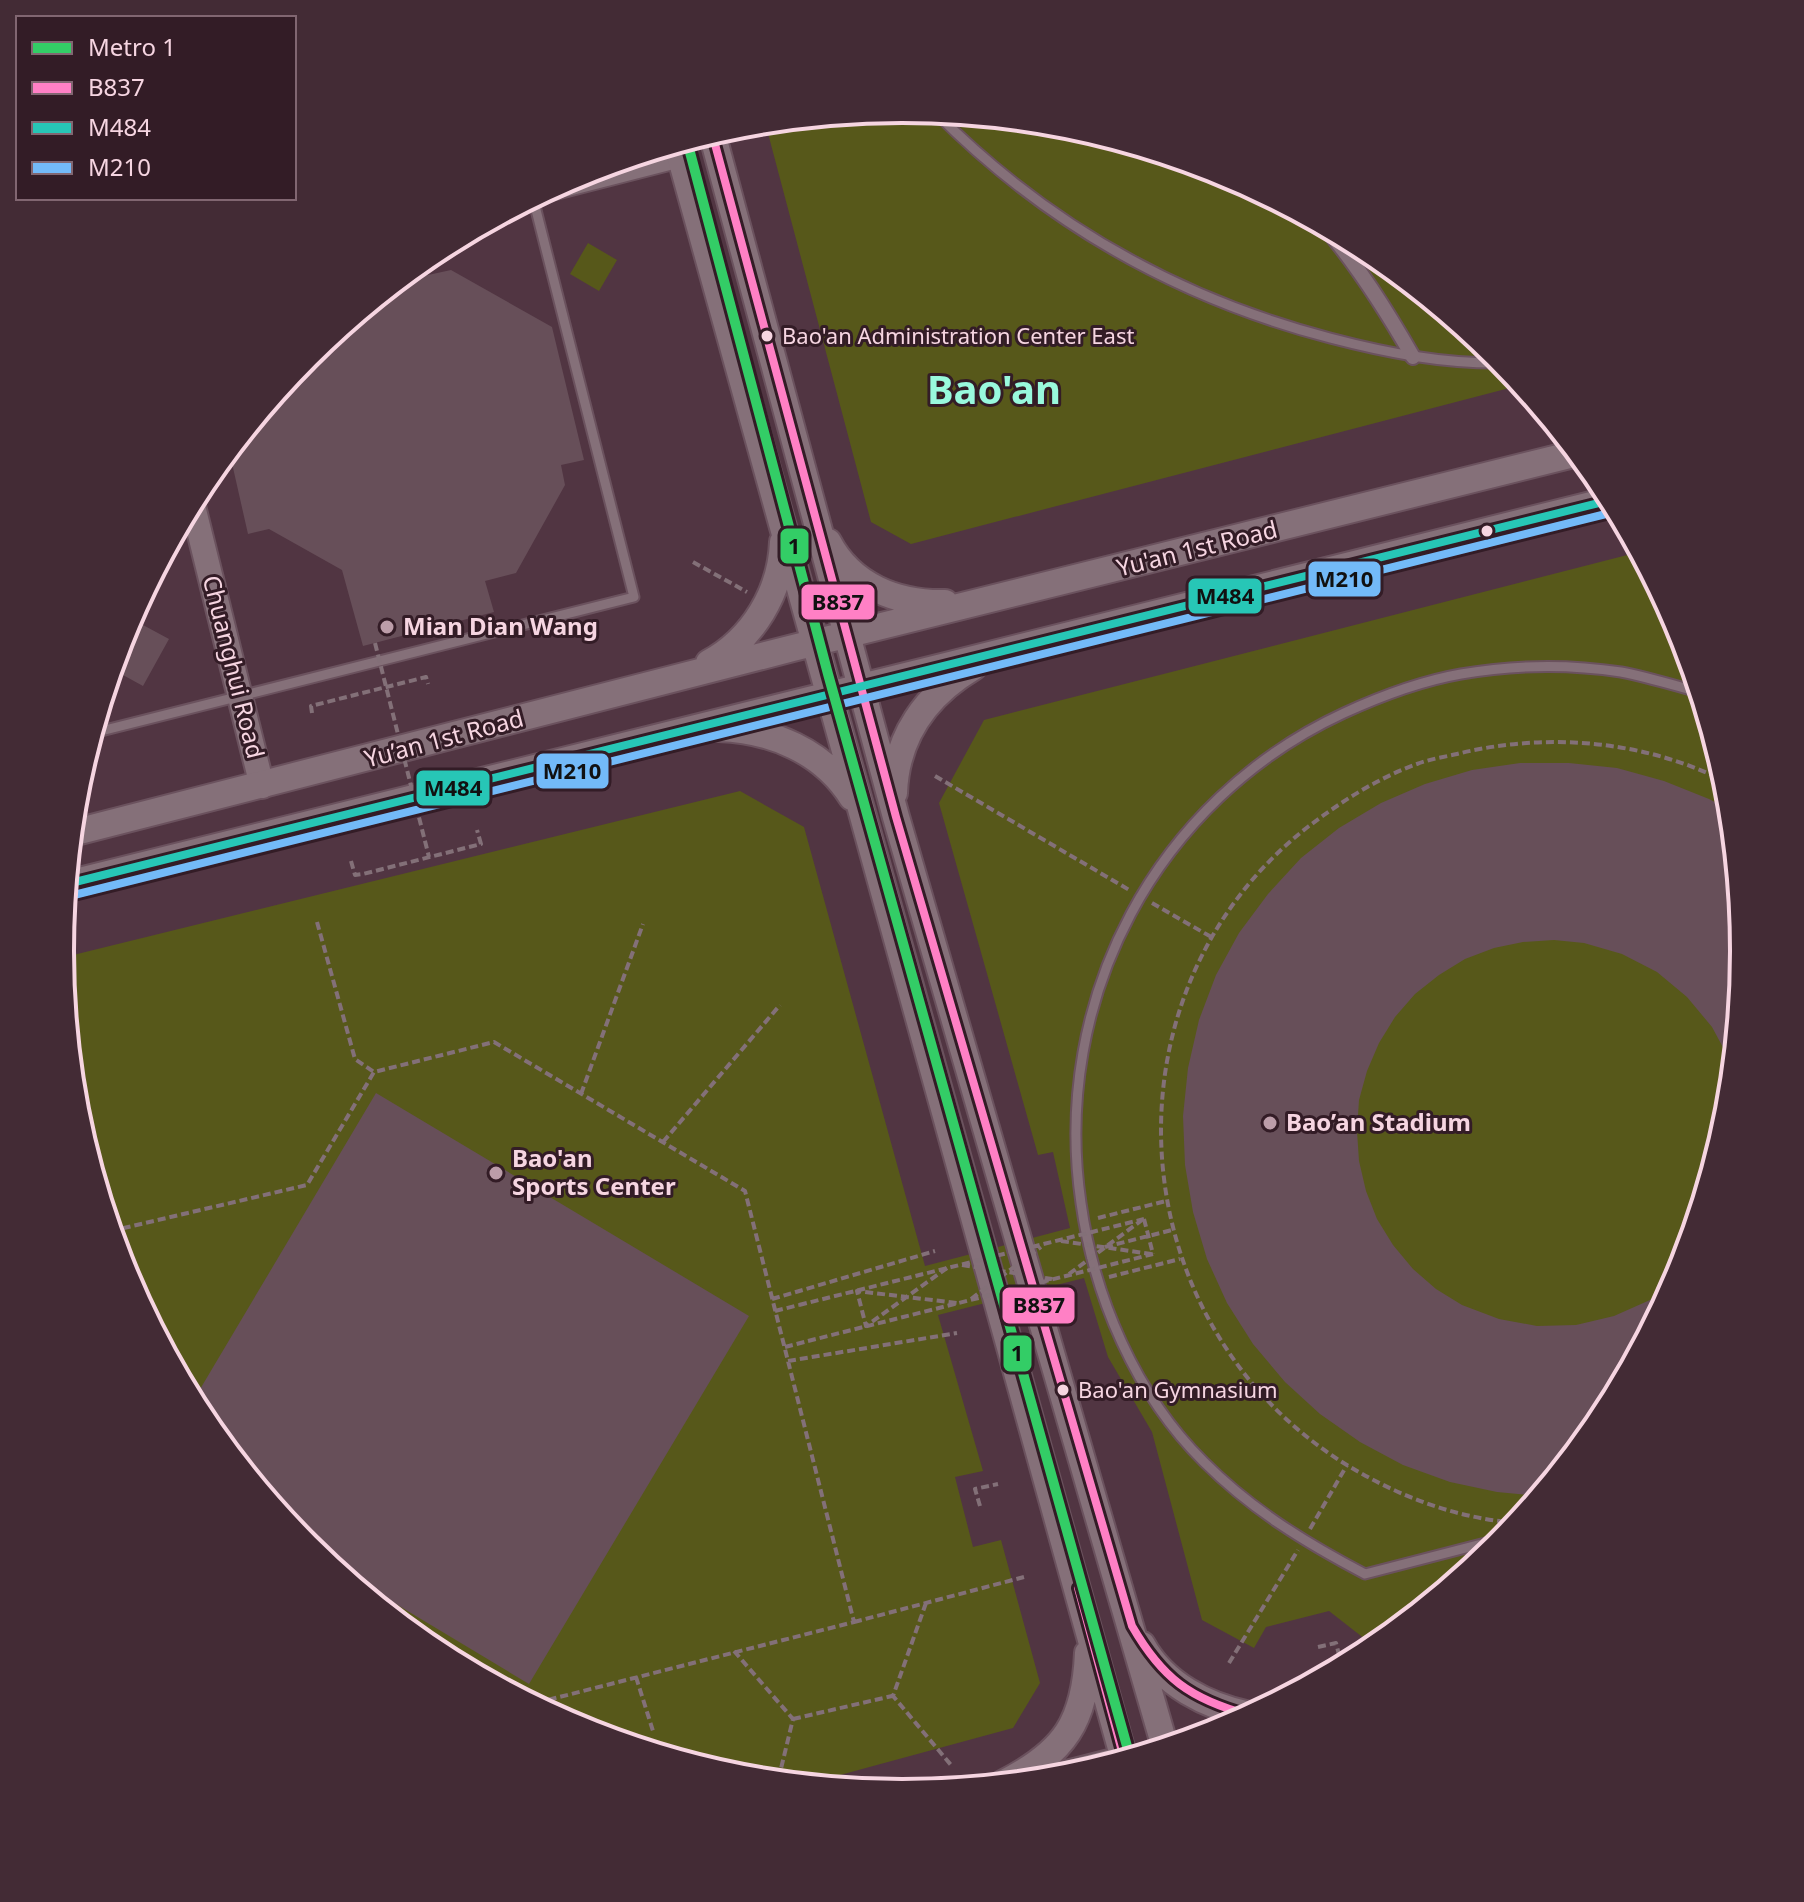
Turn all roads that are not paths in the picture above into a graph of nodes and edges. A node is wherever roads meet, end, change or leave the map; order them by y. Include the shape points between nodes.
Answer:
1 (949, 125) edge
2 (715, 145) edge
3 (679, 154) edge
4 (536, 208) edge
5 (1348, 254) edge
6 (1413, 357) junction
7 (1484, 364) edge
8 (1565, 456) edge
9 (1598, 503) edge
10 (816, 518) junction
11 (196, 519) edge
12 (784, 526) junction
13 (981, 603) junction
14 (847, 635) junction
15 (816, 643) junction
16 (990, 657) junction
17 (673, 679) junction
18 (861, 687) junction
19 (1687, 689) edge
20 (830, 695) junction
21 (240, 697) junction
22 (692, 727) junction
23 (104, 730) edge
24 (262, 786) junction
25 (896, 817) junction
26 (866, 827) junction
27 (83, 830) edge
28 (77, 881) edge
29 (917, 888) junction
30 (885, 895) junction
31 (1478, 1545) edge
32 (1132, 1626) junction
33 (1089, 1630) junction
34 (1232, 1710) edge
35 (1162, 1737) edge
36 (1122, 1749) edge
37 (1032, 1768) edge

1 - 6 lane via 1011,183 1125,258 1239,310
2 - 10 main road
3 - 12 main road
4 - 21 lane via 634,597
5 - 6 street
6 - 7 lane
8 - 13 main road, Yu'an 1st Road
9 - 16 main road
10 - 13 main road via 841,560 876,590 927,604
10 - 14 main road
11 - 21 street, Chuanghui Road
12 - 15 main road
12 - 17 main road via 777,578 755,623 718,658
13 - 14 main road, Yu'an 1st Road
14 - 15 main road, Yu'an 1st Road
14 - 18 main road
15 - 17 main road, Yu’an 1st Road
15 - 20 main road
16 - 18 main road
16 - 25 main road via 939,692 910,727 896,766
17 - 24 main road, Yu’an 1st Road
18 - 20 main road
18 - 25 main road
19 - 31 lane via 1622,672 1541,666 1460,674 1383,695 1310,729 1243,775 1186,832 1141,896 1099,985 1078,1071 1074,1159 1083,1222 1116,1331 1160,1408 1203,1461 1258,1511 1365,1574
20 - 22 main road, Yu’an 1st Road
20 - 26 main road
21 - 23 lane
21 - 24 street, Chuanghui Road
22 - 26 main road via 739,729 807,752 844,784
22 - 28 main road, Yu’an 1st Road
24 - 27 main road, Yu’an 1st Road
25 - 29 main road
26 - 30 main road
29 - 30 main road via 910,877 900,874 887,882
29 - 32 main road
30 - 33 main road
32 - 34 main road via 1149,1658 1180,1686
32 - 35 main road
33 - 36 main road
33 - 37 main road via 1085,1691 1074,1725

